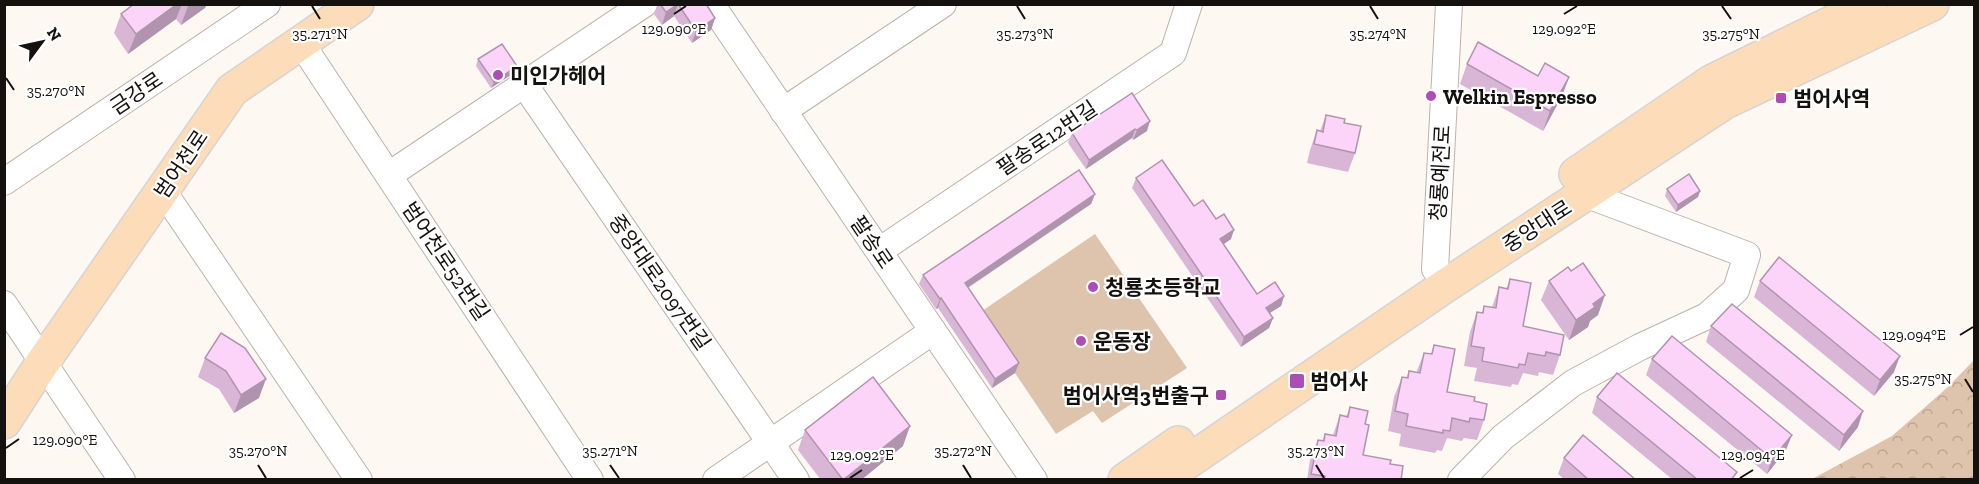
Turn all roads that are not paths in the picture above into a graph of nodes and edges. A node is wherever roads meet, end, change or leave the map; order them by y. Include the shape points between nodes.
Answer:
1 (357, 4) edge
2 (644, 4) edge
3 (711, 4) edge
4 (943, 4) edge
5 (1189, 4) edge
6 (1449, 4) edge
7 (1870, 4) edge
8 (266, 5) edge
9 (1930, 5) edge
10 (301, 43) junction
11 (524, 84) junction
12 (783, 111) junction
13 (389, 175) junction
14 (4, 182) edge
15 (163, 191) junction
16 (1585, 194) junction
17 (879, 251) junction
18 (1435, 269) junction
19 (4, 304) edge
20 (933, 331) junction
21 (43, 362) junction
22 (4, 422) edge
23 (770, 442) junction
24 (1178, 474) edge
25 (122, 480) edge
26 (359, 480) edge
27 (590, 480) edge
28 (716, 480) edge
29 (796, 480) edge
30 (1034, 480) edge
31 (1125, 480) edge
32 (1461, 480) edge

1 - 10 main road, 범어천로
2 - 11 street
3 - 12 street, 팔송로
4 - 12 street
5 - 17 street, 팔송로12번길 via 1173,53
6 - 18 street, 청룡예전로
7 - 18 main road, 중앙대로 via 1711,82
8 - 14 street, 금강로
9 - 16 main road, 중앙대로 via 1725,102
10 - 13 street, 범어천로52번길
10 - 15 main road, 범어천로 via 232,90
11 - 13 street
11 - 23 street, 중앙대로2097번길
12 - 17 street, 팔송로
13 - 27 street, 범어천로52번길
15 - 21 main road, 범어천로
15 - 26 street
16 - 24 main road, 중앙대로 via 1442,288
16 - 32 street via 1747,255 1736,290 1707,316 1573,383 1503,437
17 - 20 street, 팔송로
18 - 31 main road, 중앙대로
19 - 21 street
20 - 23 street
20 - 30 street, 팔송로
21 - 22 main road, 범어천로
21 - 25 street
23 - 28 street
23 - 29 street, 중앙대로2097번길

